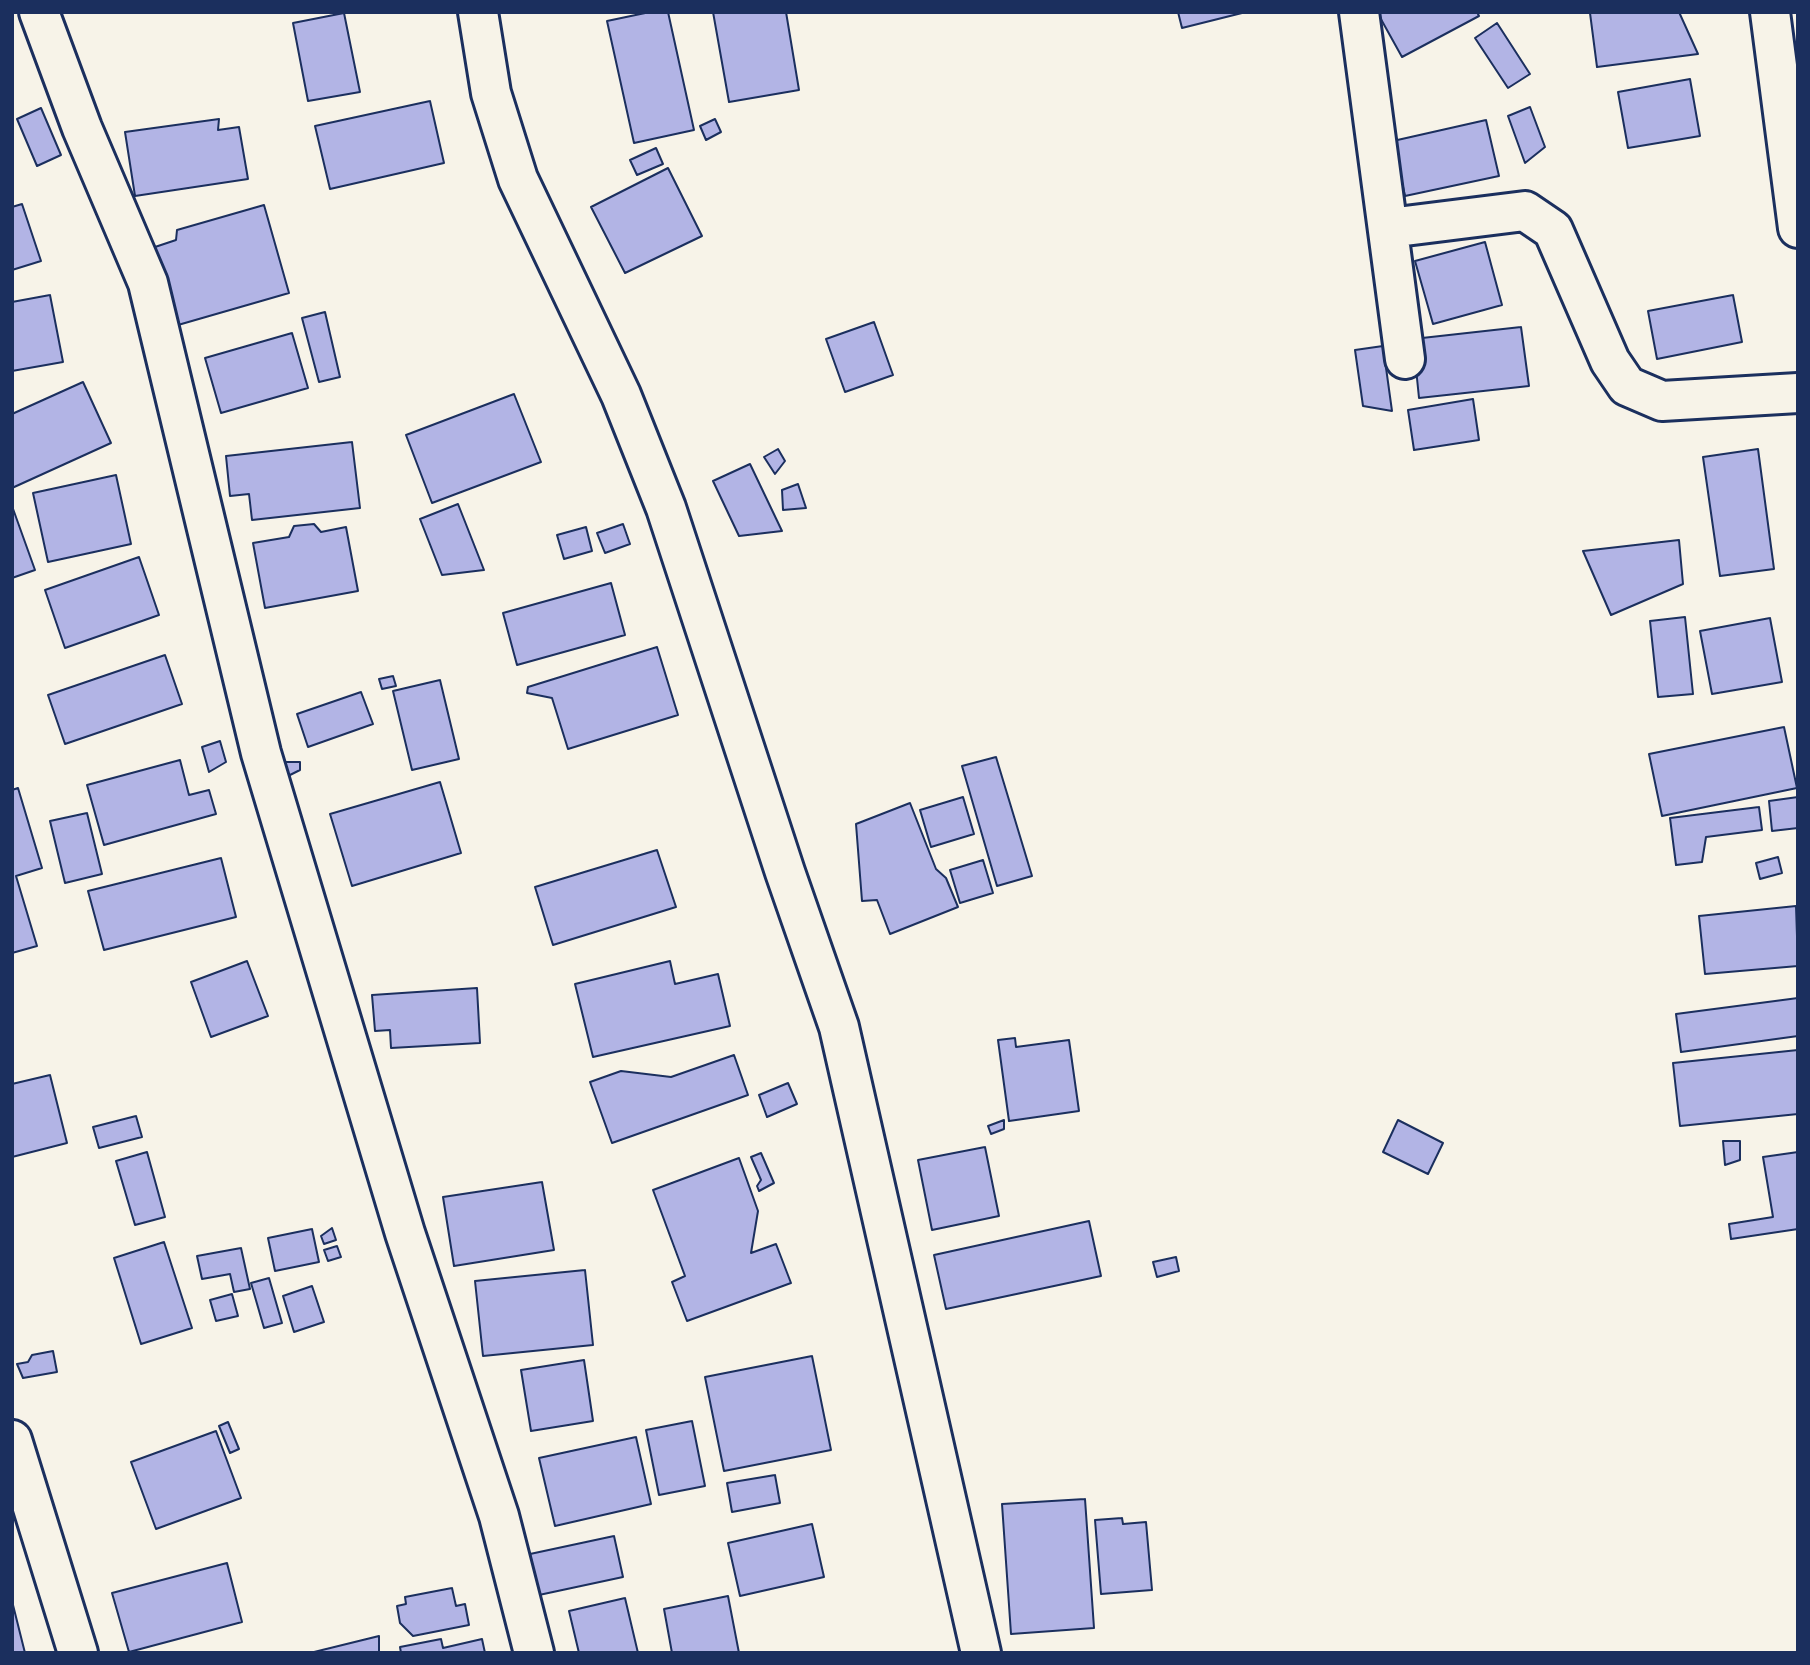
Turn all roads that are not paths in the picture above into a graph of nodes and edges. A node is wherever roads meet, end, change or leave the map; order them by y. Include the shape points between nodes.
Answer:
1 (39, 12) edge
2 (478, 12) edge
3 (1359, 12) edge
4 (1769, 12) edge
5 (1388, 228) junction
6 (1798, 228) edge
7 (1405, 359) dead end
8 (1798, 393) edge
9 (12, 1440) edge
10 (78, 1653) edge
11 (534, 1653) edge
12 (981, 1653) edge

1 - 11 street via 148,283 261,753 405,1233 499,1516
2 - 12 street via 491,93 518,179 621,395 666,508 839,1027
3 - 5 street
4 - 6 street
5 - 7 street
5 - 8 street via 1525,211 1553,230 1610,361 1627,386 1662,401
9 - 10 street

